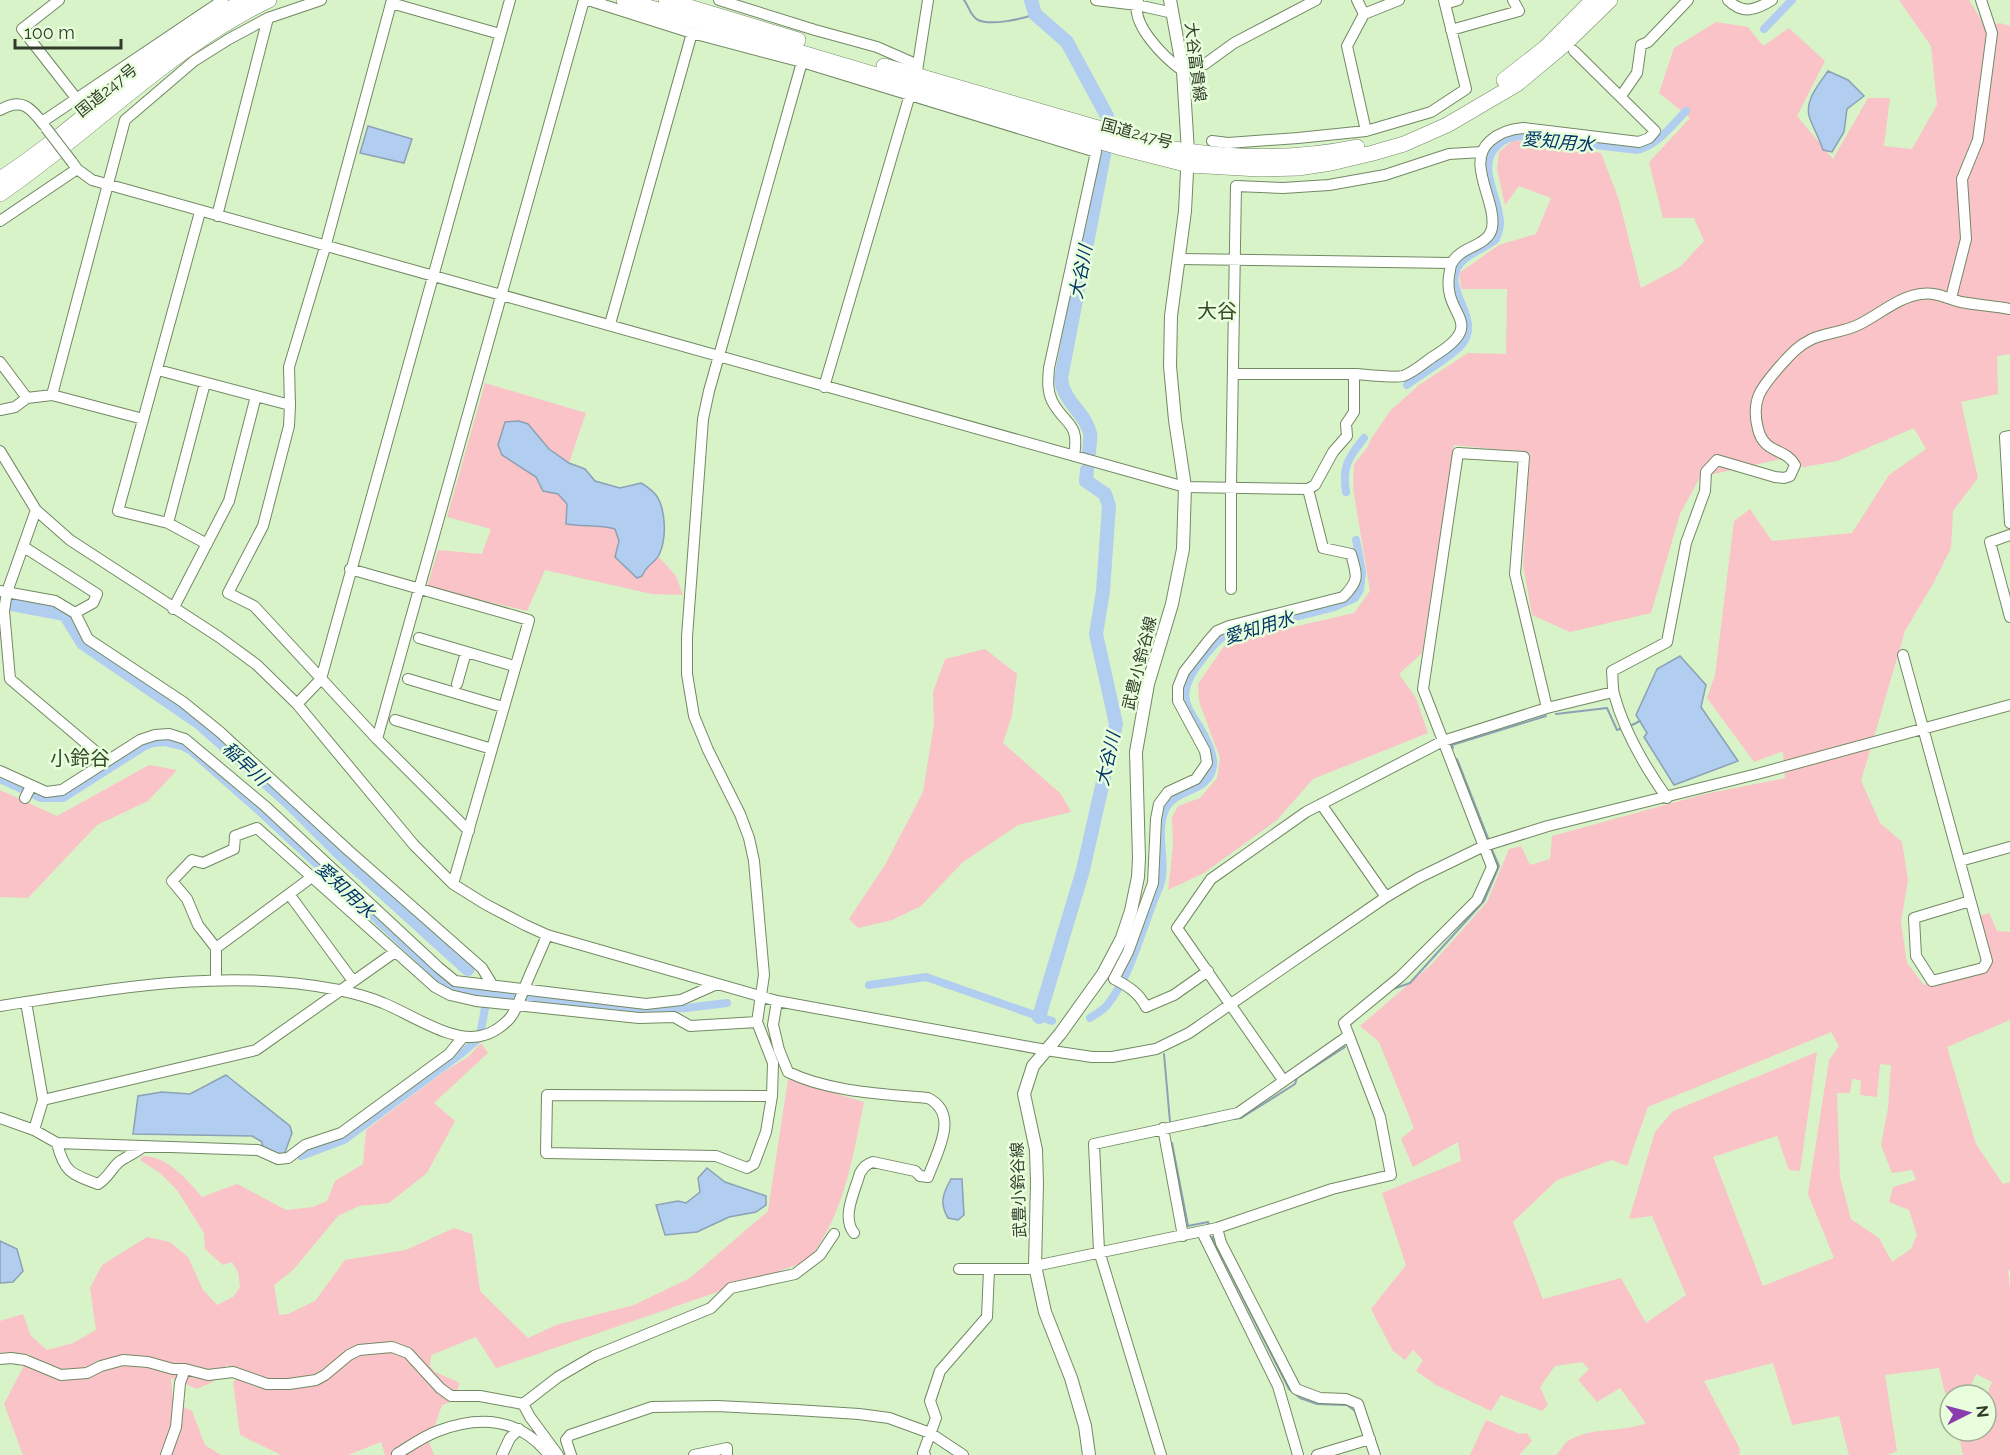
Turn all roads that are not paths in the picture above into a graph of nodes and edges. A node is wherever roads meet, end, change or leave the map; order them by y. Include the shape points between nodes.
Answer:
1 (59, 0) edge
2 (224, 0) edge
3 (246, 0) edge
4 (269, 0) edge
5 (321, 0) edge
6 (510, 0) edge
7 (586, 0) edge
8 (624, 0) edge
9 (666, 0) edge
10 (718, 0) edge
11 (928, 0) edge
12 (1096, 0) edge
13 (1170, 0) edge
14 (1316, 0) edge
15 (1357, 0) edge
16 (1399, 0) edge
17 (1458, 0) edge
18 (1513, 0) edge
19 (1593, 0) edge
20 (1610, 0) edge
21 (1688, 0) edge
22 (1728, 0) edge
23 (1772, 0) edge
24 (1981, 0) edge
25 (392, 2) edge
26 (1138, 2) edge
27 (1444, 2) edge
28 (1173, 13) junction
29 (1364, 14) junction
30 (268, 18) junction
31 (1451, 30) junction
32 (692, 33) junction
33 (500, 34) junction
34 (1574, 51) dead end
35 (802, 62) junction
36 (1183, 71) junction
37 (914, 80) junction
38 (1620, 96) junction
39 (76, 98) junction
40 (0, 110) edge
41 (44, 125) junction
42 (1366, 131) junction
43 (1212, 141) dead end
44 (1482, 152) junction
45 (1189, 158) junction
46 (74, 165) junction
47 (0, 179) edge
48 (107, 185) junction
49 (0, 194) edge
50 (200, 212) junction
51 (217, 216) junction
52 (0, 221) edge
53 (326, 244) junction
54 (1179, 258) junction
55 (1235, 259) junction
56 (1451, 263) junction
57 (434, 276) junction
58 (501, 296) junction
59 (1951, 298) junction
60 (2010, 309) edge
61 (610, 324) junction
62 (719, 356) junction
63 (0, 362) edge
64 (158, 370) junction
65 (1234, 374) junction
66 (1354, 374) junction
67 (205, 383) junction
68 (824, 387) junction
69 (52, 395) junction
70 (256, 396) junction
71 (27, 398) junction
72 (290, 405) junction
73 (0, 410) edge
74 (143, 419) junction
75 (2010, 436) edge
76 (0, 451) edge
77 (1074, 456) junction
78 (1231, 486) junction
79 (1185, 487) junction
80 (1308, 489) junction
81 (36, 510) junction
82 (168, 523) junction
83 (2010, 523) edge
84 (2010, 535) edge
85 (207, 544) junction
86 (24, 547) junction
87 (350, 569) junction
88 (420, 589) junction
89 (1232, 589) dead end
90 (2006, 589) edge
91 (5, 592) edge
92 (173, 609) junction
93 (2, 611) edge
94 (75, 613) junction
95 (2010, 617) edge
96 (419, 638) dead end
97 (466, 652) junction
98 (1903, 655) dead end
99 (514, 666) junction
100 (321, 679) junction
101 (408, 679) dead end
102 (457, 684) dead end
103 (1613, 693) junction
104 (297, 704) junction
105 (2010, 705) edge
106 (503, 707) junction
107 (1547, 708) junction
108 (395, 720) dead end
109 (1924, 728) junction
110 (377, 739) junction
111 (1443, 741) junction
112 (492, 748) junction
113 (107, 761) junction
114 (0, 771) edge
115 (1667, 798) junction
116 (1321, 804) junction
117 (469, 831) junction
118 (1484, 846) junction
119 (2010, 847) edge
120 (1960, 861) junction
121 (312, 877) junction
122 (453, 884) junction
123 (289, 894) junction
124 (1386, 897) junction
125 (1970, 901) junction
126 (548, 935) junction
127 (216, 948) junction
128 (395, 952) junction
129 (1208, 971) junction
130 (216, 979) junction
131 (353, 981) junction
132 (717, 984) junction
133 (493, 986) junction
134 (339, 990) junction
135 (762, 996) junction
136 (521, 998) junction
137 (777, 1001) junction
138 (26, 1002) junction
139 (1230, 1004) junction
140 (0, 1006) edge
141 (757, 1022) junction
142 (1348, 1036) junction
143 (463, 1037) junction
144 (1046, 1050) junction
145 (1283, 1080) junction
146 (772, 1096) junction
147 (43, 1100) junction
148 (0, 1118) edge
149 (1163, 1128) junction
150 (34, 1130) junction
151 (57, 1143) junction
152 (144, 1146) junction
153 (1217, 1228) junction
154 (1202, 1232) junction
155 (854, 1233) dead end
156 (834, 1234) dead end
157 (1183, 1236) junction
158 (1099, 1251) junction
159 (1035, 1266) junction
160 (959, 1269) dead end
161 (989, 1270) junction
162 (0, 1359) edge
163 (185, 1369) junction
164 (523, 1404) junction
165 (519, 1429) junction
166 (930, 1433) junction
167 (1370, 1439) junction
168 (397, 1454) edge
169 (166, 1455) edge
170 (502, 1455) edge
171 (549, 1455) edge
172 (558, 1455) edge
173 (571, 1455) edge
174 (693, 1455) edge
175 (727, 1455) edge
176 (925, 1455) edge
177 (963, 1455) edge
178 (1089, 1455) edge
179 (1161, 1455) edge
180 (1298, 1455) edge
181 (1317, 1455) edge
182 (1375, 1455) edge

1 - 39 street via 22,29
2 - 39 street
3 - 47 highway, 国道247号 via 180,41
4 - 49 highway, 国道247号 via 182,52 72,142
5 - 30 street
6 - 33 street
7 - 32 street
7 - 58 street
8 - 37 highway, 国道247号
9 - 37 highway, 国道247号
10 - 37 street via 877,47
11 - 37 street
12 - 26 street
13 - 28 main road, 大谷富貴線
14 - 36 street via 1234,43 1205,64
15 - 29 street
16 - 29 street
17 - 27 street
18 - 31 street via 1519,11
19 - 45 highway, 国道247号 via 1513,74 1471,102 1402,134 1334,152
20 - 45 highway, 国道247号 via 1517,84 1447,125 1404,144 1298,168 1259,169
21 - 38 street via 1641,45 1638,73
22 - 23 street via 1746,11
24 - 59 street via 1992,33 1978,140 1962,179 1966,239
25 - 33 street
25 - 53 street
26 - 28 street
26 - 36 street via 1146,34
27 - 31 street
28 - 36 main road, 大谷富貴線
29 - 42 street via 1347,46
30 - 48 street via 194,61 125,120
30 - 51 street
31 - 42 street via 1466,89 1431,112
32 - 35 street
32 - 61 street
33 - 57 street
34 - 38 street
35 - 37 street
35 - 62 street
36 - 45 main road, 大谷富貴線
37 - 45 highway, 国道247号 via 1103,143
37 - 68 street
37 - 77 street via 1096,152 1047,386 1052,402 1074,430
38 - 44 street via 1655,131 1649,138 1624,142 1509,129
39 - 41 street
40 - 41 street via 17,104 28,106
41 - 46 street, bridge
42 - 43 street via 1228,143
44 - 55 street via 1449,154 1385,175 1329,185 1236,186
44 - 56 street via 1481,171 1492,227 1481,242
45 - 54 main road, 武豊小鈴谷線
46 - 48 street via 92,180
46 - 52 street
48 - 50 street
48 - 69 street
50 - 51 street
50 - 64 street
51 - 53 street
53 - 57 street
53 - 72 street via 289,367
54 - 55 street
54 - 79 main road, 武豊小鈴谷線 via 1171,316 1170,366
55 - 56 street
55 - 65 street
56 - 66 street via 1447,287 1462,321 1460,334 1452,345 1403,375
57 - 58 street
57 - 87 street
58 - 61 street
58 - 88 street
59 - 60 street
59 - 103 street via 1935,293 1910,297 1845,331 1809,340 1767,379 1758,394 1757,427 1767,447 1791,458 1795,465 1790,476 1775,477 1717,460 1712,464 1706,472 1705,491 1686,543 1667,642 1612,671
61 - 62 street
62 - 68 street
62 - 135 street via 703,419 687,674 694,716 749,838 759,911
63 - 71 street
64 - 67 street
64 - 74 street
65 - 66 street
65 - 78 street
66 - 80 street via 1354,412 1346,424 1347,436 1315,485
67 - 70 street
67 - 82 street
68 - 77 street
69 - 71 street
69 - 74 street
70 - 72 street
70 - 85 street via 229,501
71 - 73 street via 15,407
72 - 100 street via 289,426 263,526 228,593 254,606
74 - 82 street via 118,511
75 - 83 street via 2005,437
76 - 81 street
77 - 79 street
78 - 79 street
78 - 80 street
78 - 89 street
79 - 144 main road, 武豊小鈴谷線 via 1183,549 1172,604 1148,684 1136,752 1139,858 1131,911 1103,974
80 - 129 street via 1323,548 1352,554 1354,586 1343,597 1217,631 1184,672 1178,701 1207,763 1196,780 1168,792 1159,804 1153,883 1114,979 1141,997 1146,1007
81 - 86 street
81 - 92 street via 70,540
82 - 85 street
84 - 90 street via 1990,542
85 - 92 street
86 - 91 street
86 - 94 street via 97,594 93,603
87 - 88 street
87 - 100 street
88 - 99 street via 529,620
88 - 110 street
90 - 95 street
91 - 93 street
91 - 94 street via 55,601
92 - 104 street via 257,665
93 - 113 street via 10,679
94 - 133 street via 88,639 183,702 220,732 482,968
96 - 97 street
97 - 99 street
97 - 102 street
98 - 109 street
99 - 106 street
100 - 104 street
100 - 110 street
101 - 106 street
103 - 107 street
103 - 115 street via 1628,732
104 - 122 street via 414,845
105 - 109 street
106 - 112 street
107 - 111 street
107 - 111 street via 1515,574 1524,457 1458,453 1423,689
108 - 112 street
109 - 115 street
109 - 120 street
110 - 117 street
111 - 116 street
111 - 118 street
112 - 117 street
113 - 114 street via 62,790 46,792 28,791
113 - 133 street via 155,735 185,739 265,806 455,981
115 - 118 street via 1548,826
116 - 124 street
116 - 129 street via 1211,879 1177,928
117 - 122 street
118 - 124 street
118 - 142 street via 1492,867 1477,900 1400,977 1344,1023
119 - 120 street
120 - 125 street
121 - 123 street
121 - 127 street via 257,828 235,836 234,849 203,863 189,862 172,881
121 - 128 street
122 - 126 street
123 - 127 street
123 - 131 street
124 - 139 street
125 - 125 street via 1914,918 1916,956 1932,981 1983,968 1987,962
126 - 132 street
126 - 136 street
127 - 130 street
128 - 131 street
128 - 136 street via 450,995 476,1001
129 - 139 street
130 - 134 street
130 - 138 street via 169,981
131 - 134 street
132 - 135 street
132 - 136 street via 681,1000 646,1004
133 - 136 street
134 - 143 street via 381,1002
134 - 147 street via 256,1050
135 - 137 street
135 - 141 street
136 - 141 street via 639,1018 674,1017 690,1026
136 - 143 street via 502,1026 485,1035
137 - 144 street
137 - 155 street via 773,1025 788,1072 858,1092 928,1098 938,1103 945,1114 942,1140 927,1177 873,1162 863,1167 848,1218
138 - 140 street
138 - 147 street
139 - 144 street via 1189,1033 1156,1049 1112,1057
139 - 145 street
141 - 146 street via 773,1063
142 - 145 street
142 - 153 street via 1380,1116 1391,1175 1332,1189
143 - 152 street via 449,1054 341,1133 305,1145 288,1158 278,1159 258,1150
144 - 159 main road, 武豊小鈴谷線 via 1032,1066 1024,1094 1036,1150
145 - 149 street via 1238,1113
146 - 146 street via 766,1132 754,1164 747,1168 716,1156 546,1153 547,1095
147 - 150 street
148 - 150 street
149 - 157 street
149 - 158 street via 1094,1144
150 - 151 street
151 - 152 street
151 - 152 street via 61,1161 73,1175 98,1184 118,1163
153 - 154 street
153 - 167 street via 1221,1243 1296,1389 1320,1398 1346,1399 1358,1404
154 - 157 street
154 - 180 street via 1278,1386
156 - 164 street via 819,1255 795,1274 731,1288 711,1308 594,1356
157 - 158 street
158 - 159 street
158 - 179 street
159 - 161 street
159 - 178 main road, 武豊小鈴谷線 via 1045,1312 1071,1378
160 - 161 street
161 - 166 street via 987,1317 940,1371 930,1401 936,1418
162 - 163 street via 25,1359 61,1375 87,1373 123,1360
163 - 164 street via 208,1375 233,1372 267,1384 290,1384 316,1380 359,1350 392,1347 408,1353 451,1396 480,1396
163 - 169 street via 176,1427
164 - 172 street
165 - 168 street via 489,1420 471,1421 436,1431
165 - 170 street
165 - 171 street
166 - 173 street via 889,1418 859,1414 717,1406 651,1407 570,1435 566,1440
166 - 176 street
166 - 177 street
167 - 181 street
167 - 182 street
174 - 175 street via 727,1448

